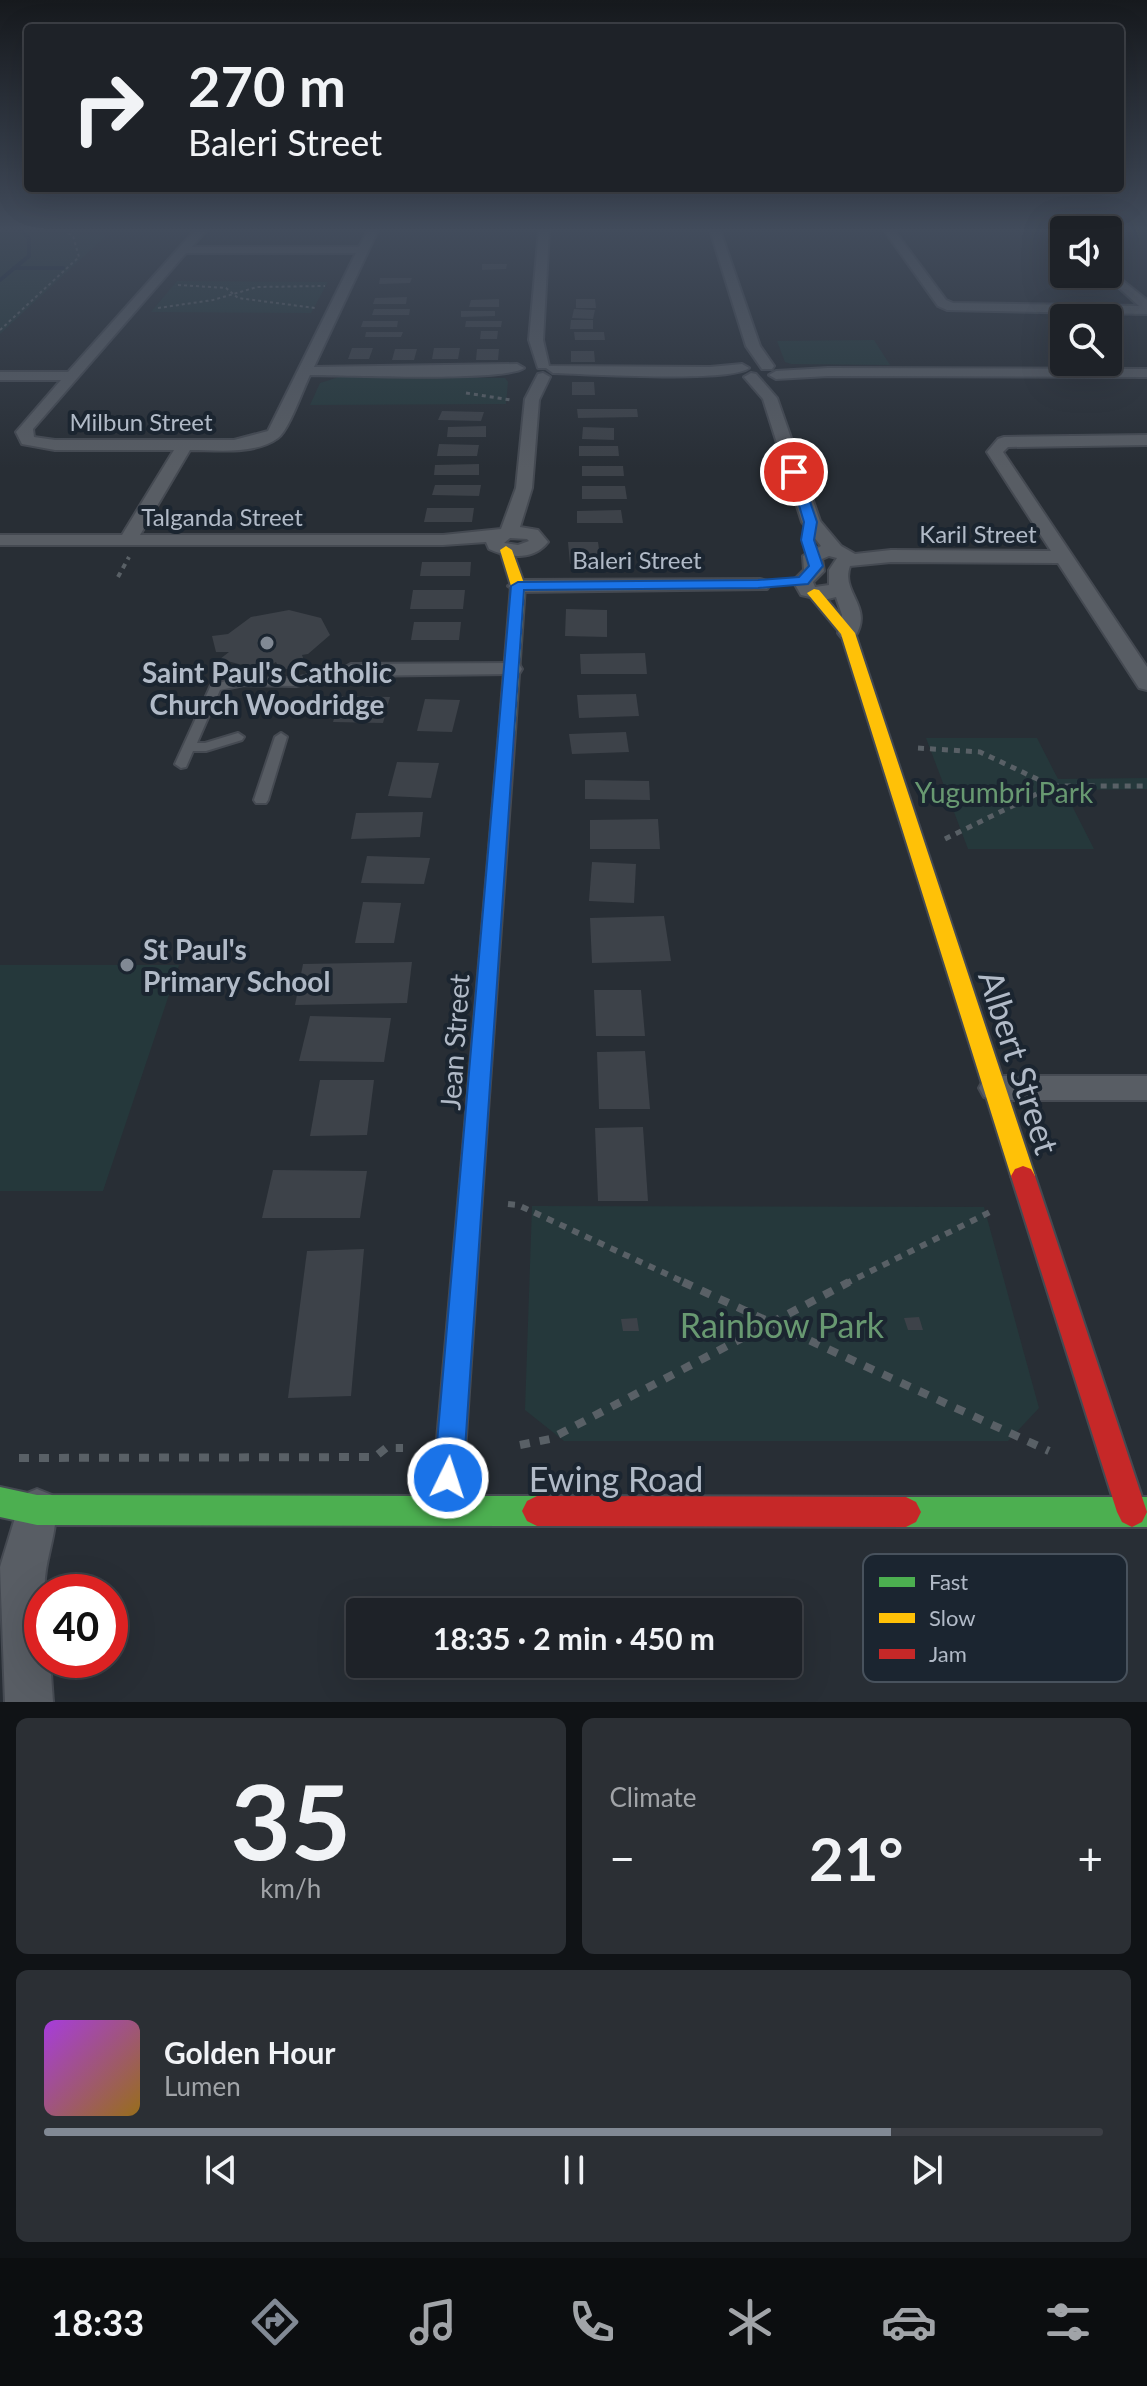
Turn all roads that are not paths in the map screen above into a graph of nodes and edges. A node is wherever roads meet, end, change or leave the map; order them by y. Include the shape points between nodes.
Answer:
1 (131, 309) edge
2 (335, 309) edge
3 (538, 309) edge
4 (741, 309) edge
5 (991, 309) edge
6 (1050, 313) edge
7 (536, 340) junction
8 (753, 346) junction
9 (1122, 369) edge
10 (306, 371) junction
11 (520, 371) junction
12 (548, 371) junction
13 (746, 372) junction
14 (773, 372) junction
15 (1125, 372) junction
16 (0, 376) edge
17 (73, 376) junction
18 (1142, 378) edge
19 (770, 398) junction
20 (532, 399) junction
21 (1147, 440) edge
22 (184, 446) junction
23 (811, 522) junction
24 (0, 540) edge
25 (510, 541) junction
26 (131, 545) junction
27 (814, 554) junction
28 (842, 555) junction
29 (1065, 557) junction
30 (518, 583) junction
31 (808, 588) junction
32 (839, 588) junction
33 (848, 633) junction
34 (511, 669) junction
35 (351, 670) joint
36 (1147, 683) edge
37 (238, 737) dead end
38 (281, 737) dead end
39 (188, 747) junction
40 (181, 764) dead end
41 (261, 800) dead end
42 (995, 1088) junction
43 (1147, 1088) edge
44 (446, 1509) junction
45 (12, 1512) edge
46 (1139, 1512) edge
47 (29, 1702) edge

1 - 17 street
2 - 10 street
3 - 7 street
4 - 8 street
5 - 6 street
7 - 11 street
7 - 12 street
8 - 13 street
8 - 14 street
9 - 15 street
10 - 11 street
10 - 22 street, Milbun Street via 274,434 234,445
11 - 12 street
11 - 20 street, Jean Street
12 - 13 street
12 - 20 street, Jean Street
13 - 14 street
13 - 19 street
14 - 15 street
14 - 19 street
15 - 18 street
16 - 17 street
17 - 22 street, Milbun Street via 27,427 25,438 43,445
19 - 23 street
20 - 25 street, Jean Street via 524,488 530,510
21 - 29 street via 1004,442 995,452
22 - 26 street
23 - 27 street via 807,540
23 - 28 street
24 - 26 street, Talganda Street
25 - 26 street, Talganda Street
25 - 30 street, Jean Street via 531,553
27 - 28 street
27 - 31 street
28 - 29 street, Karil Street
28 - 32 street
29 - 36 street
30 - 31 street, Baleri Street
30 - 34 street, Jean Street
31 - 32 street via 829,594
31 - 33 street, Albert Street
32 - 33 street, Albert Street via 847,596 853,620
33 - 42 street, Albert Street
34 - 35 street
34 - 44 street, Jean Street
35 - 39 lane via 298,682 227,682 215,688
37 - 39 lane
38 - 41 lane
39 - 40 lane
42 - 43 street
42 - 46 street, Albert Street
44 - 45 street, Ewing Road
44 - 46 street, Ewing Road
45 - 47 street

